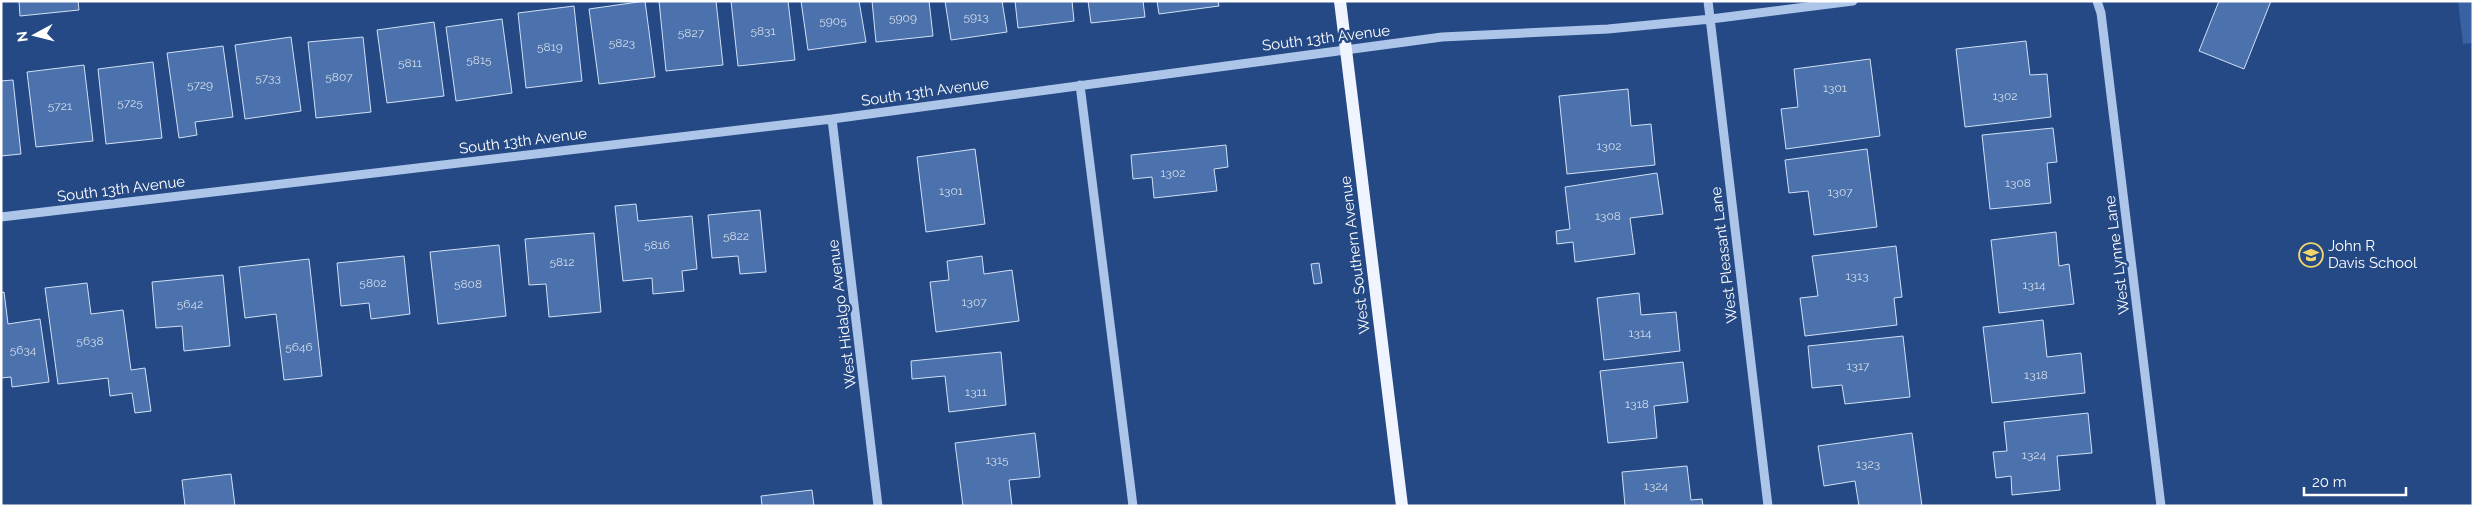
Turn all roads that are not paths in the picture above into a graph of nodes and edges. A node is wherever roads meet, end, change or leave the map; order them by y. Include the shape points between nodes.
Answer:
1 (1340, 1) edge
2 (1708, 1) edge
3 (1853, 1) edge
4 (2097, 1) edge
5 (1710, 20) junction
6 (1346, 50) junction
7 (1080, 85) junction
8 (832, 119) junction
9 (1, 217) edge
10 (878, 506) edge
11 (1134, 506) edge
12 (1402, 506) edge
13 (1768, 506) edge
14 (2161, 506) edge

1 - 6 main road, West Southern Avenue
2 - 5 street, West Pleasant Lane
3 - 5 street, South 13th Avenue
4 - 14 street, West Lynne Lane via 2103,23
5 - 6 street, South 13th Avenue via 1442,38
5 - 13 street, West Pleasant Lane
6 - 7 street, South 13th Avenue
6 - 12 main road, West Southern Avenue
7 - 8 street, South 13th Avenue
7 - 11 street
8 - 9 street, South 13th Avenue
8 - 10 street, West Hidalgo Avenue

